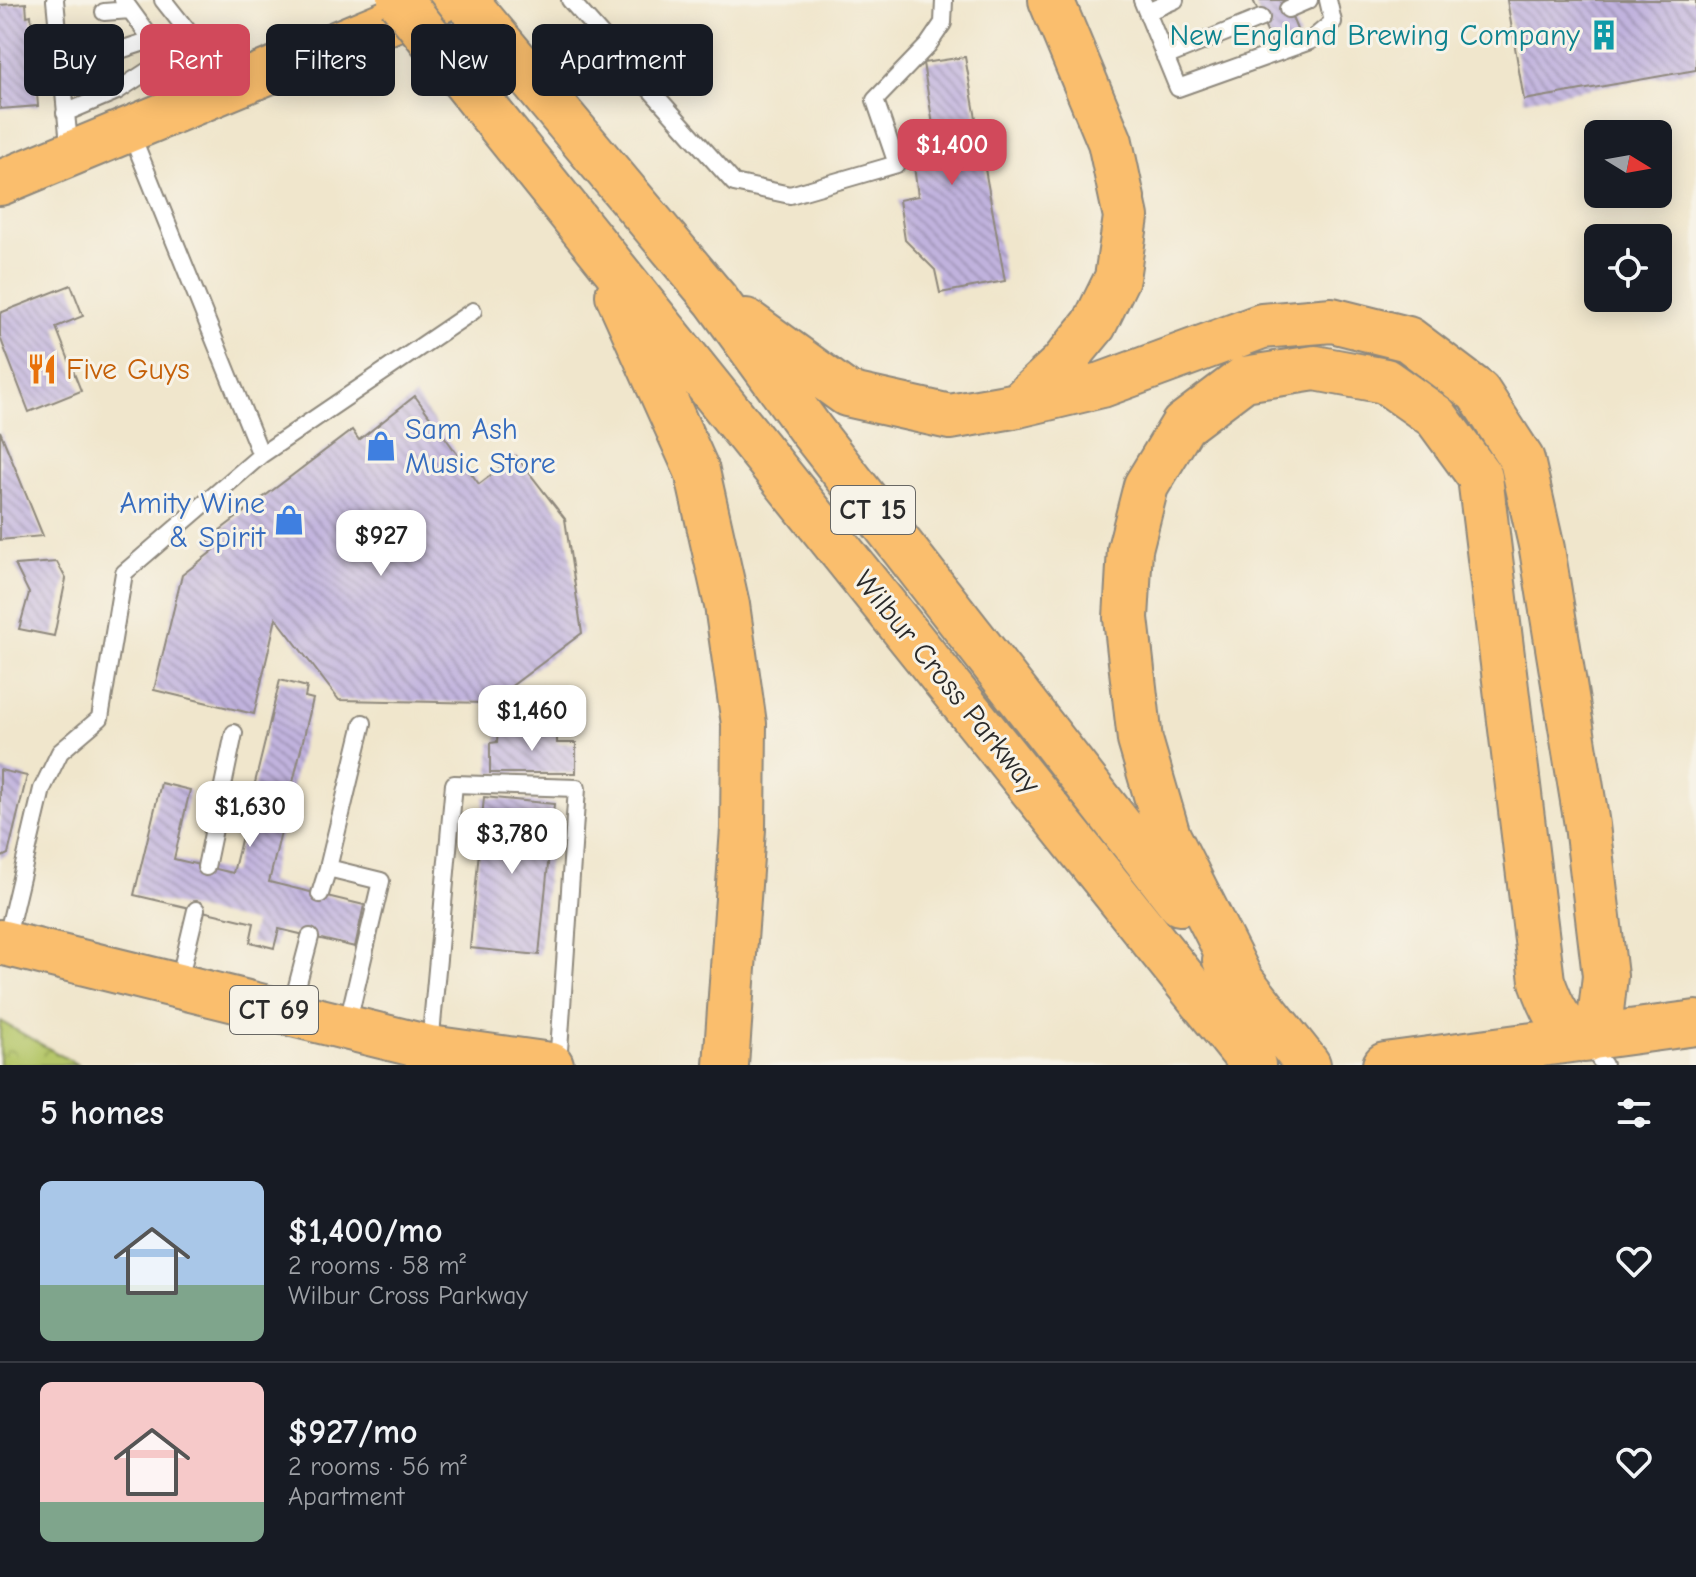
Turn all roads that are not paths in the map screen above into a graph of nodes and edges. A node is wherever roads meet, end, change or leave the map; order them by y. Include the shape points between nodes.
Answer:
1 (163, 0) edge
2 (400, 0) edge
3 (442, 0) edge
4 (465, 0) edge
5 (570, 0) edge
6 (944, 0) edge
7 (1051, 0) edge
8 (1175, 0) edge
9 (1309, 0) edge
10 (1328, 0) edge
11 (126, 5) edge
12 (1144, 6) edge
13 (1288, 9) dead end
14 (61, 11) edge
15 (104, 12) dead end
16 (1261, 18) dead end
17 (176, 24) edge
18 (140, 25) edge
19 (1165, 57) junction
20 (140, 76) edge
21 (250, 80) edge
22 (210, 96) edge
23 (130, 130) junction
24 (67, 134) junction
25 (0, 183) edge
26 (593, 238) junction
27 (716, 300) junction
28 (473, 311) dead end
29 (1018, 405) junction
30 (261, 455) junction
31 (363, 723) dead end
32 (234, 733) dead end
33 (206, 867) dead end
34 (328, 868) junction
35 (320, 894) dead end
36 (196, 910) dead end
37 (310, 937) dead end
38 (3, 942) edge
39 (1243, 984) junction
40 (178, 986) junction
41 (290, 1014) junction
42 (1696, 1023) edge
43 (347, 1028) junction
44 (430, 1048) junction
45 (1242, 1052) edge
46 (1594, 1052) edge
47 (551, 1065) edge
48 (558, 1065) edge
49 (726, 1065) edge
50 (1308, 1065) edge
51 (1385, 1065) edge

1 - 17 lane
2 - 26 main road, Wilbur Cross Parkway / CT 15, bridge
3 - 21 main road
4 - 27 main road, Wilbur Cross Parkway / CT 15
5 - 6 lane via 734,183 790,195 897,164 875,100 928,45 943,23
7 - 29 main road via 1110,142 1126,217 1117,278 1094,325
8 - 12 lane
9 - 13 lane
10 - 19 lane via 1333,22 1310,41 1178,88
11 - 15 lane
11 - 18 lane
12 - 19 lane
14 - 24 lane via 68,60
16 - 19 lane
20 - 24 lane
22 - 23 main road
23 - 24 main road
23 - 30 lane
24 - 25 main road
26 - 45 main road, Wilbur Cross Parkway / CT 15
26 - 49 main road via 697,471 727,605 744,739
27 - 29 main road via 847,394 950,417
27 - 39 main road, Wilbur Cross Parkway / CT 15 via 811,430
28 - 30 lane
29 - 46 main road via 1102,385 1262,326 1332,320 1408,339 1478,392 1522,460 1542,549 1587,825 1605,976
30 - 38 lane via 124,573 100,718 60,752 42,789
31 - 34 lane
32 - 33 lane
34 - 35 lane
34 - 43 lane via 381,881
36 - 40 lane
37 - 41 lane
38 - 40 main road, CT 69
39 - 46 main road via 1168,836 1140,740 1126,618 1130,549 1146,486 1183,425 1244,379 1315,368 1385,381 1436,417 1480,477 1542,981 1564,1028
39 - 50 main road, Wilbur Cross Parkway / CT 15
40 - 41 main road, CT 69
41 - 43 main road, CT 69
42 - 46 main road
43 - 44 main road, CT 69
44 - 47 main road, CT 69
44 - 48 lane via 454,784 577,788
46 - 51 main road

